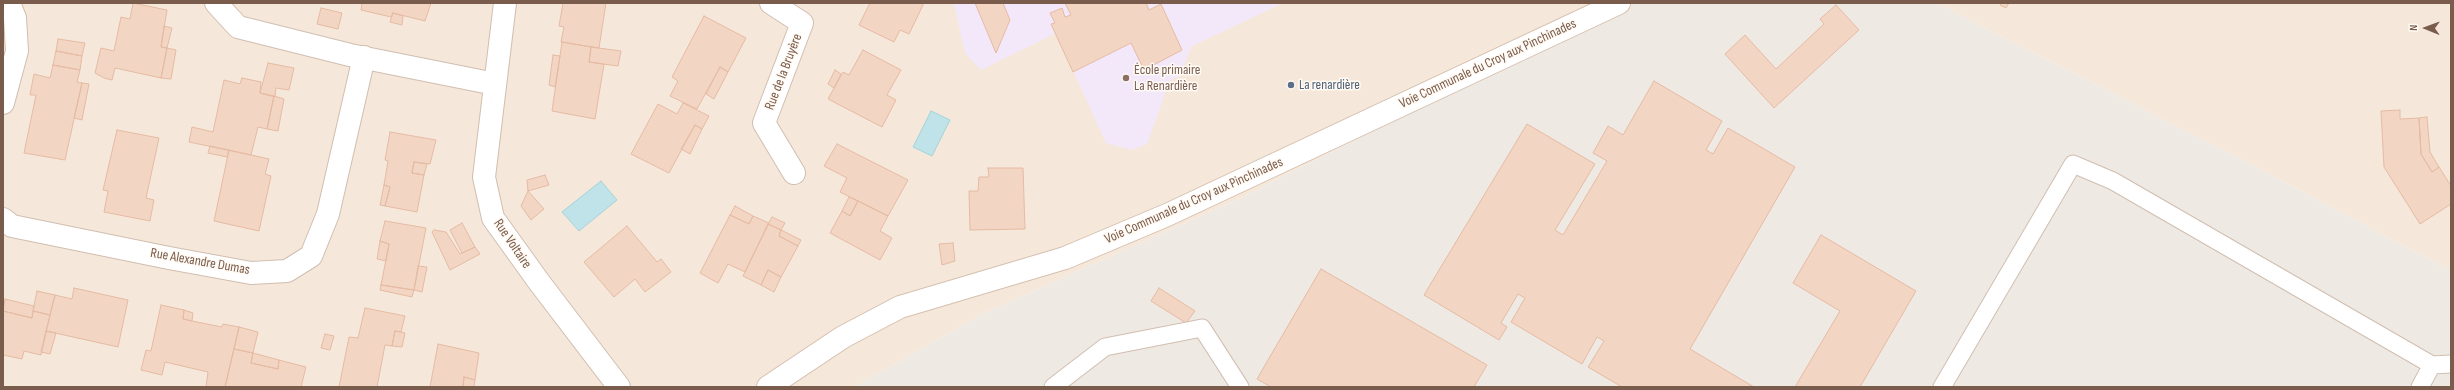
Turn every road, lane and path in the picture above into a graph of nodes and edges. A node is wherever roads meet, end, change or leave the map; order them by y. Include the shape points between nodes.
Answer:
1 (9, 3) edge
2 (216, 3) edge
3 (505, 3) edge
4 (770, 3) edge
5 (1619, 3) edge
6 (364, 57) junction
7 (495, 84) junction
8 (3, 103) edge
9 (794, 173) dead end
10 (3, 219) edge
11 (2451, 364) edge
12 (2432, 365) junction
13 (619, 387) edge
14 (768, 387) edge
15 (1053, 387) edge
16 (1240, 387) edge
17 (1942, 387) edge
18 (2420, 387) edge

1 - 8 street via 15,18 17,51
2 - 6 street via 238,27
3 - 7 street, Rue Voltaire
4 - 9 street, Rue de la Bruyère via 802,23 764,123
5 - 14 street, Voie Communale du Croy aux Pinchinades via 1167,215 1065,258 900,307 843,337
6 - 7 street
6 - 10 street, Rue Alexandre Dumas via 328,214 311,256 287,271 251,273 169,258 12,226
7 - 13 street, Rue Voltaire via 484,177 493,218 538,282
11 - 12 lane
12 - 17 lane via 2113,181 2073,164
12 - 18 lane
15 - 16 lane via 1105,347 1202,328

